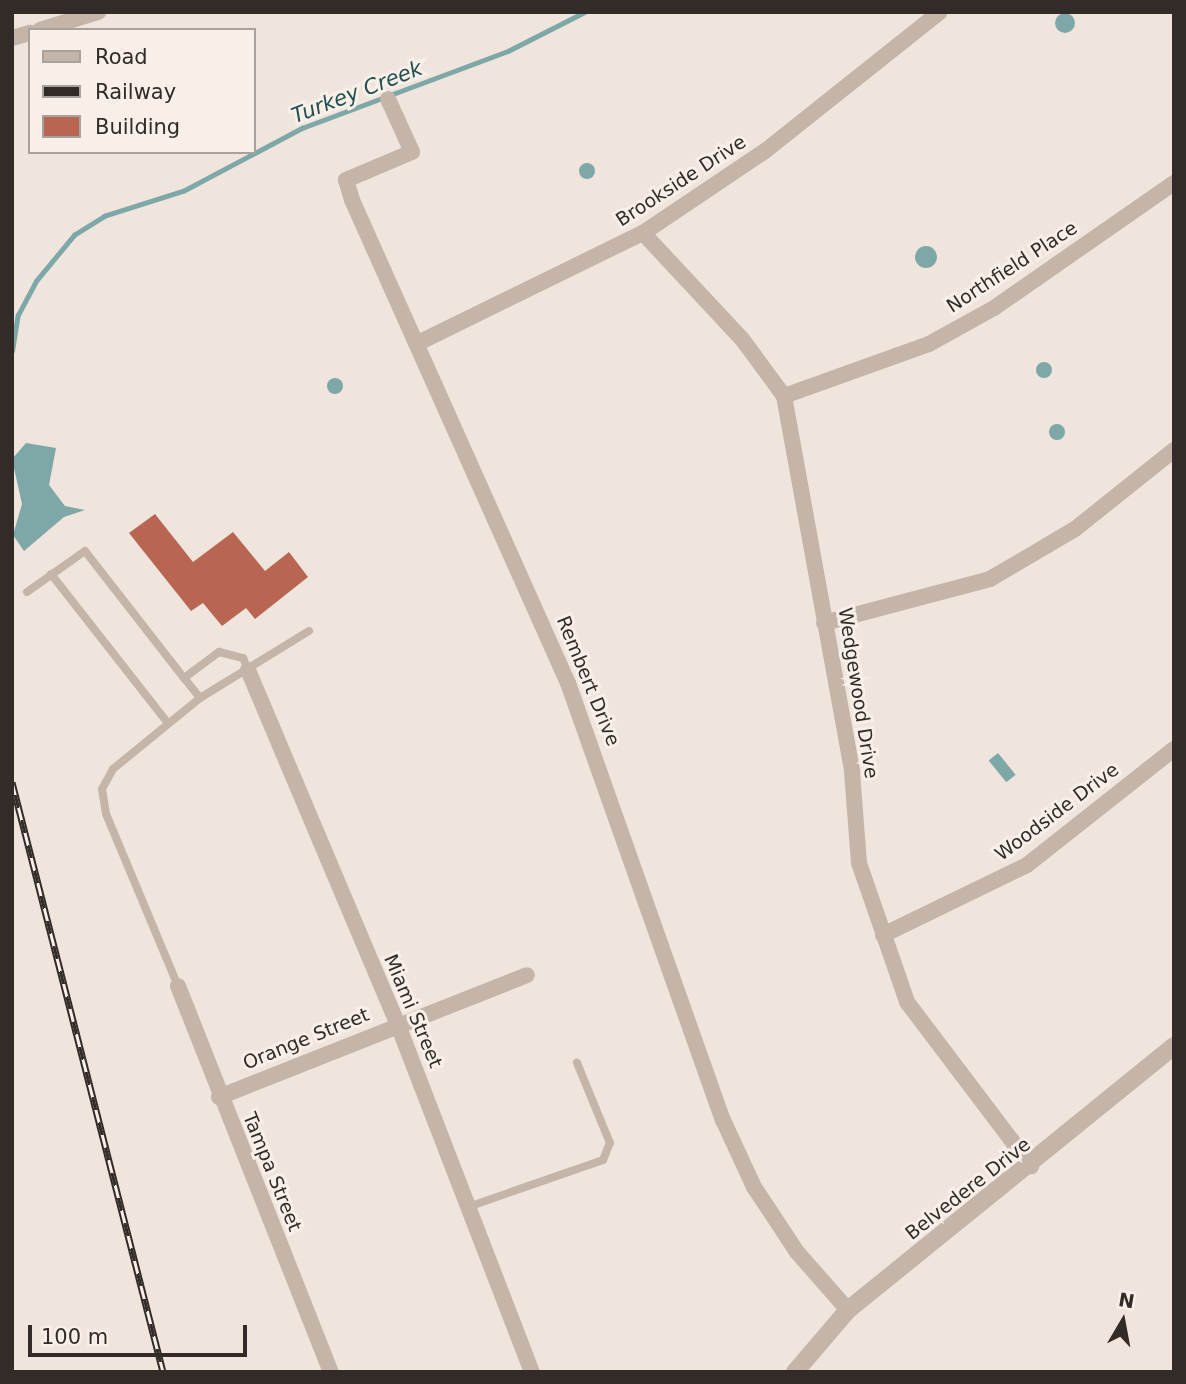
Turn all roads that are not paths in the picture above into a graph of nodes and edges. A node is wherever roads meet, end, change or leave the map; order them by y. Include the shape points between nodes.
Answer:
1 (98, 12) edge
2 (940, 12) edge
3 (46, 28) edge
4 (388, 99) dead end
5 (1174, 183) edge
6 (643, 233) junction
7 (418, 343) junction
8 (784, 396) junction
9 (1174, 450) edge
10 (51, 575) junction
11 (27, 592) dead end
12 (824, 623) junction
13 (309, 631) dead end
14 (248, 670) junction
15 (184, 678) junction
16 (200, 698) junction
17 (168, 723) junction
18 (1174, 749) edge
19 (883, 934) junction
20 (527, 975) dead end
21 (178, 986) joint
22 (398, 1025) junction
23 (1174, 1046) edge
24 (577, 1063) dead end
25 (219, 1097) junction
26 (1031, 1166) junction
27 (468, 1207) junction
28 (848, 1310) junction
29 (331, 1372) edge
30 (533, 1372) edge
31 (796, 1372) edge

1 - 3 street
2 - 6 street, Brookside Drive via 765,151
4 - 7 street, Rembert Drive via 412,152 345,180
5 - 8 street, Northfield Place via 993,308 929,344
6 - 7 street, Brookside Drive
6 - 8 street, Wedgewood Drive via 743,339
7 - 28 street, Rembert Drive via 568,683 723,1120 754,1187 797,1252
8 - 12 street, Wedgewood Drive
9 - 12 street via 1074,530 990,579
10 - 11 lane
10 - 15 lane via 85,551
10 - 17 lane
12 - 19 street, Wedgewood Drive via 852,772 859,863
13 - 14 lane
14 - 15 lane via 243,658 219,652
14 - 16 lane
14 - 22 street, Miami Street
15 - 16 lane
16 - 17 lane
17 - 21 lane via 114,769 102,789 106,814
18 - 19 street, Woodside Drive via 1027,865
19 - 26 street, Wedgewood Drive via 907,1002
20 - 22 street, Orange Street
21 - 25 street, Tampa Street
22 - 25 street, Orange Street
22 - 27 street, Miami Street
23 - 26 street, Belvedere Drive
24 - 27 lane via 610,1143 603,1160
25 - 29 street, Tampa Street
26 - 28 street, Belvedere Drive
27 - 30 street, Miami Street
28 - 31 street, Belvedere Drive

